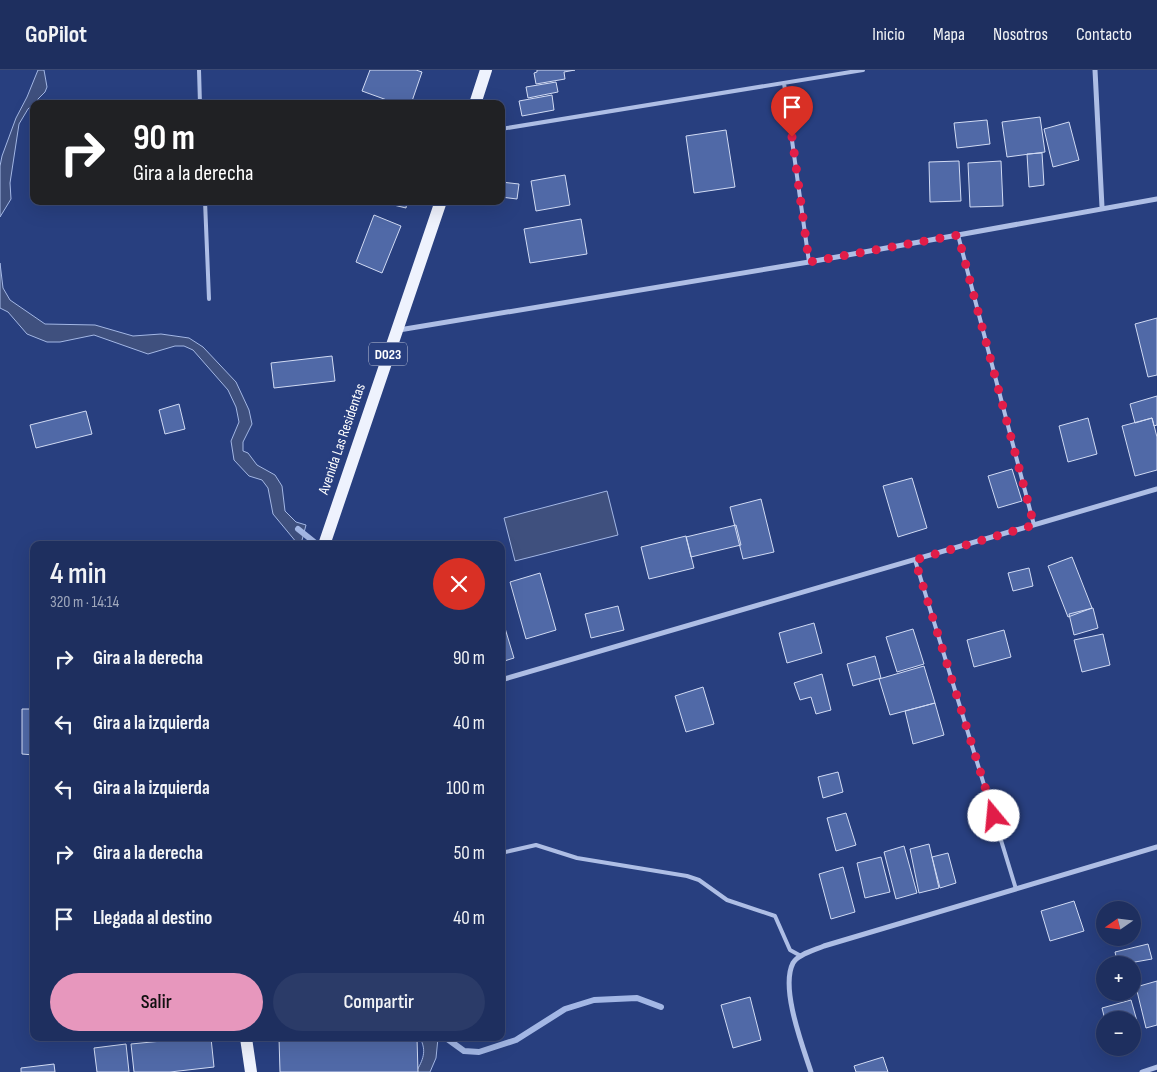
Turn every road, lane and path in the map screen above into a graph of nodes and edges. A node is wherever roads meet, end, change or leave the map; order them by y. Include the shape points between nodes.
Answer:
1 (199, 70) edge
2 (486, 70) edge
3 (863, 70) edge
4 (1095, 70) edge
5 (784, 83) junction
6 (200, 100) edge
7 (476, 100) edge
8 (505, 128) edge
9 (1157, 199) edge
10 (205, 205) edge
11 (440, 205) edge
12 (1102, 207) junction
13 (958, 235) junction
14 (809, 262) junction
15 (209, 299) dead end
16 (396, 330) junction
17 (1157, 489) edge
18 (1034, 525) junction
19 (325, 541) edge
20 (915, 560) junction
21 (505, 679) edge
22 (1157, 847) edge
23 (505, 852) edge
24 (1016, 889) junction
25 (801, 956) junction
26 (246, 1041) edge
27 (1157, 1067) edge
28 (251, 1072) edge
29 (811, 1072) edge
30 (1142, 1072) edge

1 - 6 lane
2 - 7 main road
3 - 5 lane
4 - 12 street
5 - 8 lane
5 - 14 lane
9 - 12 street
10 - 15 lane
11 - 16 main road, Avenida Las Residentas / D023
12 - 13 street
13 - 14 street
13 - 18 lane
14 - 16 street
16 - 19 main road, Avenida Las Residentas / D023
17 - 18 street
18 - 20 street
20 - 21 street
20 - 24 lane
22 - 24 street
23 - 25 lane via 536,845 577,858 666,871 699,880 727,900 775,916 790,950
24 - 25 street via 824,946
25 - 29 street via 794,962 790,984 794,1017
26 - 28 main road
27 - 30 street

